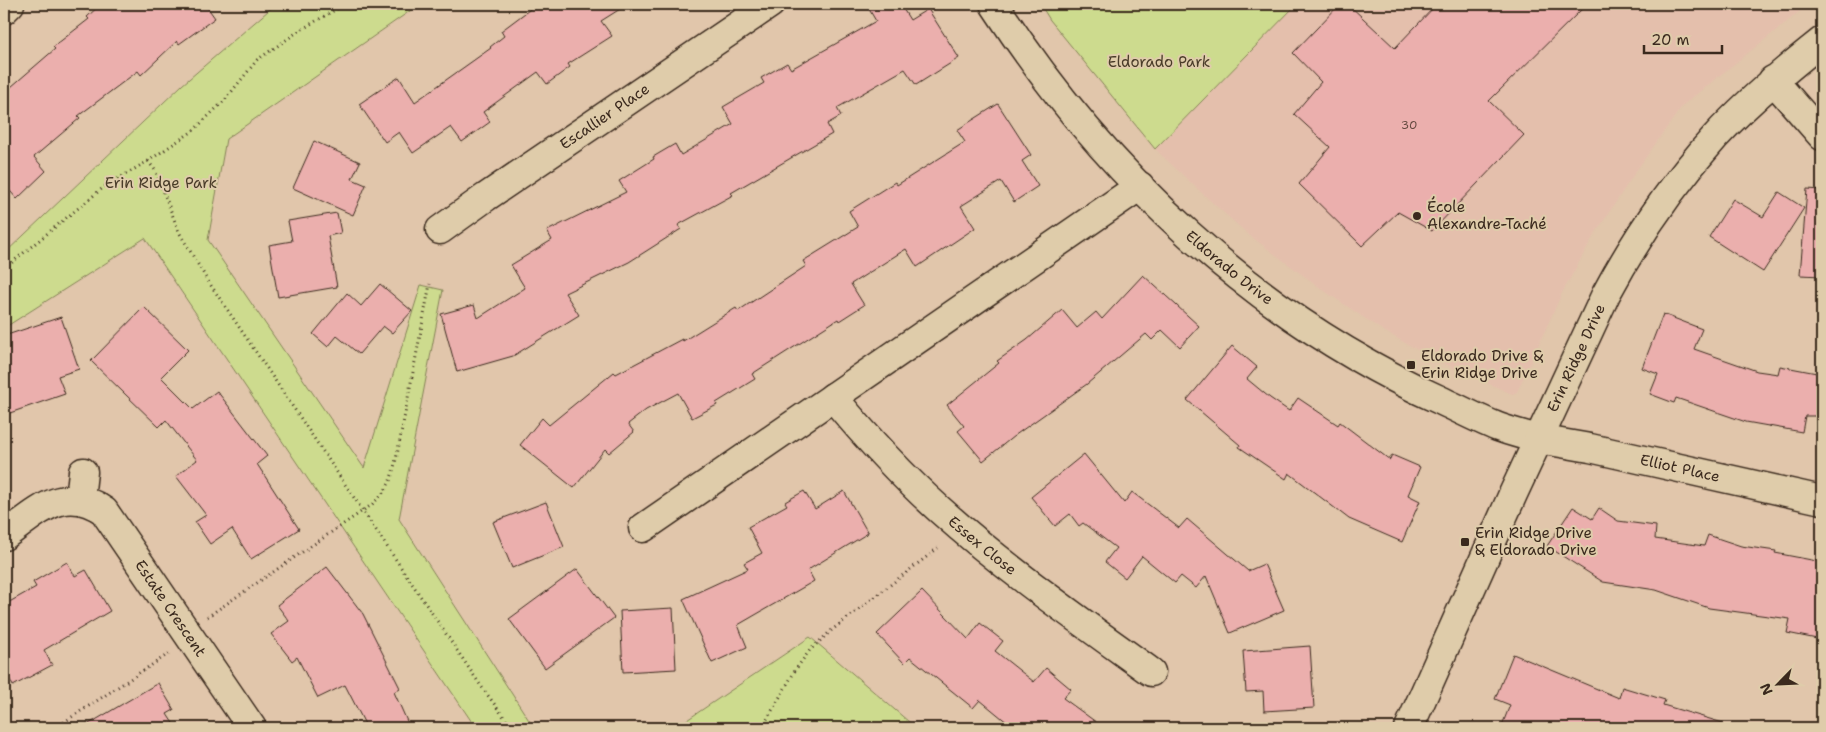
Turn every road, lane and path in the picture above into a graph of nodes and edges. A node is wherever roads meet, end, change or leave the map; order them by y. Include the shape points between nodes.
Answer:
1 (10, 4) edge
2 (345, 4) edge
3 (770, 4) edge
4 (994, 4) edge
5 (4, 10) edge
6 (1820, 47) edge
7 (1773, 80) junction
8 (1822, 136) edge
9 (148, 161) junction
10 (1140, 186) junction
11 (440, 230) dead end
12 (4, 269) edge
13 (430, 284) dead end
14 (833, 397) junction
15 (1538, 439) junction
16 (83, 472) dead end
17 (80, 499) junction
18 (1822, 500) edge
19 (363, 511) junction
20 (643, 528) dead end
21 (4, 536) edge
22 (938, 548) dead end
23 (201, 621) dead end
24 (176, 648) dead end
25 (1151, 672) dead end
26 (55, 728) edge
27 (252, 728) edge
28 (512, 728) edge
29 (762, 728) edge
30 (1409, 728) edge

1 - 5 street
2 - 9 path via 257,60 193,131
3 - 11 street, Escallier Place
4 - 10 street, Eldorado Drive via 1068,105
6 - 7 street, Erin Ridge Drive
7 - 8 street
7 - 15 street, Erin Ridge Drive via 1714,138 1635,242 1606,294
9 - 12 path via 104,187
9 - 19 path via 155,170 179,232 206,278
10 - 14 street
10 - 15 street, Eldorado Drive via 1207,252 1314,332 1420,391 1498,427
13 - 19 path via 391,482 382,496
14 - 20 street
14 - 25 street, Essex Close via 869,439 941,511 1020,577
15 - 18 street, Elliot Place
15 - 30 street, Erin Ridge Drive
16 - 17 street
17 - 21 street via 69,498 52,504
17 - 27 street, Estate Crescent via 99,508 113,523
19 - 23 path
19 - 28 path
22 - 29 path via 810,650
24 - 26 path

